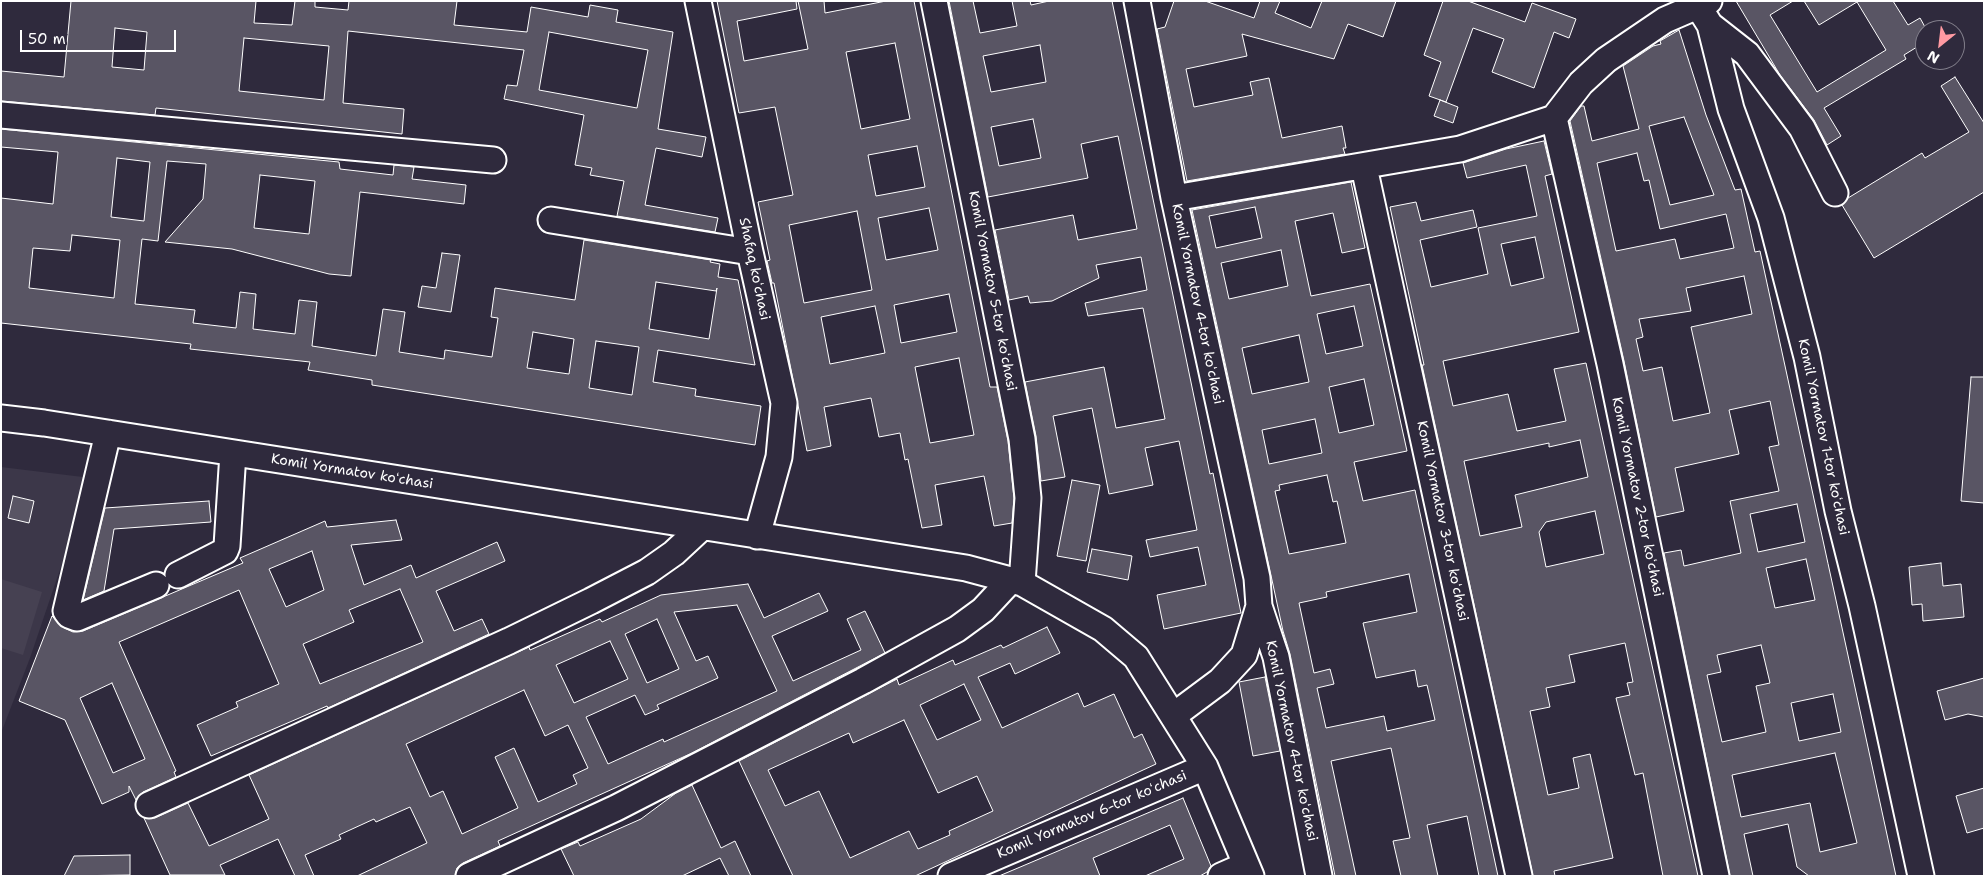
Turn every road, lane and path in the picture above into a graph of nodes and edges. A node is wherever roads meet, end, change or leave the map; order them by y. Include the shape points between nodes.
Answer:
1 (698, 1) edge
2 (934, 1) edge
3 (1137, 1) edge
4 (1706, 11) edge
5 (1, 115) edge
6 (1554, 118) junction
7 (493, 160) dead end
8 (1364, 167) junction
9 (1835, 193) dead end
10 (1174, 198) junction
11 (552, 220) dead end
12 (750, 252) junction
13 (1, 418) edge
14 (108, 433) junction
15 (233, 453) junction
16 (702, 527) junction
17 (757, 536) junction
18 (1016, 582) junction
19 (1259, 606) junction
20 (1173, 716) junction
21 (1205, 767) junction
22 (149, 805) dead end
23 (1249, 870) edge
24 (469, 876) edge
25 (952, 876) edge
26 (1222, 876) edge
27 (1319, 876) edge
28 (1519, 876) edge
29 (1716, 876) edge
30 (1920, 876) edge

1 - 12 street, Shafaq koʻchasi
2 - 18 street, Komil Yormatov 5-tor koʻchasi via 1022,439 1028,498
3 - 10 street, Komil Yormatov 4-tor koʻchasi
4 - 6 street via 1665,20 1606,60 1581,83
4 - 9 street via 1747,54 1802,128
4 - 30 street, Komil Yormatov 1-tor koʻchasi via 1731,109 1771,218 1807,357
5 - 7 street
6 - 8 street via 1460,149
6 - 29 street, Komil Yormatov 2-tor koʻchasi via 1610,364
8 - 10 street
8 - 28 street, Komil Yormatov 3-tor koʻchasi
10 - 19 street, Komil Yormatov 4-tor koʻchasi via 1257,578
11 - 12 street
12 - 17 street, Shafaq koʻchasi via 784,403 778,457
13 - 14 street, Komil Yormatov koʻchasi
14 - 15 street, Komil Yormatov koʻchasi
14 - 15 street via 66,611 77,618 225,551
15 - 16 street, Komil Yormatov koʻchasi
16 - 17 street, Komil Yormatov koʻchasi
16 - 22 street via 647,572 591,601
17 - 18 street, Komil Yormatov koʻchasi via 966,568
18 - 20 street, Komil Yormatov koʻchasi via 1103,629 1136,657
18 - 24 street via 957,629 872,676 616,808
19 - 20 street, Komil Yormatov 4-tor koʻchasi via 1244,654 1232,670
19 - 27 street, Komil Yormatov 4-tor koʻchasi via 1276,657
20 - 21 street, Komil Yormatov koʻchasi
21 - 23 street, Komil Yormatov koʻchasi
21 - 25 street, Komil Yormatov 6-tor koʻchasi
23 - 26 street

